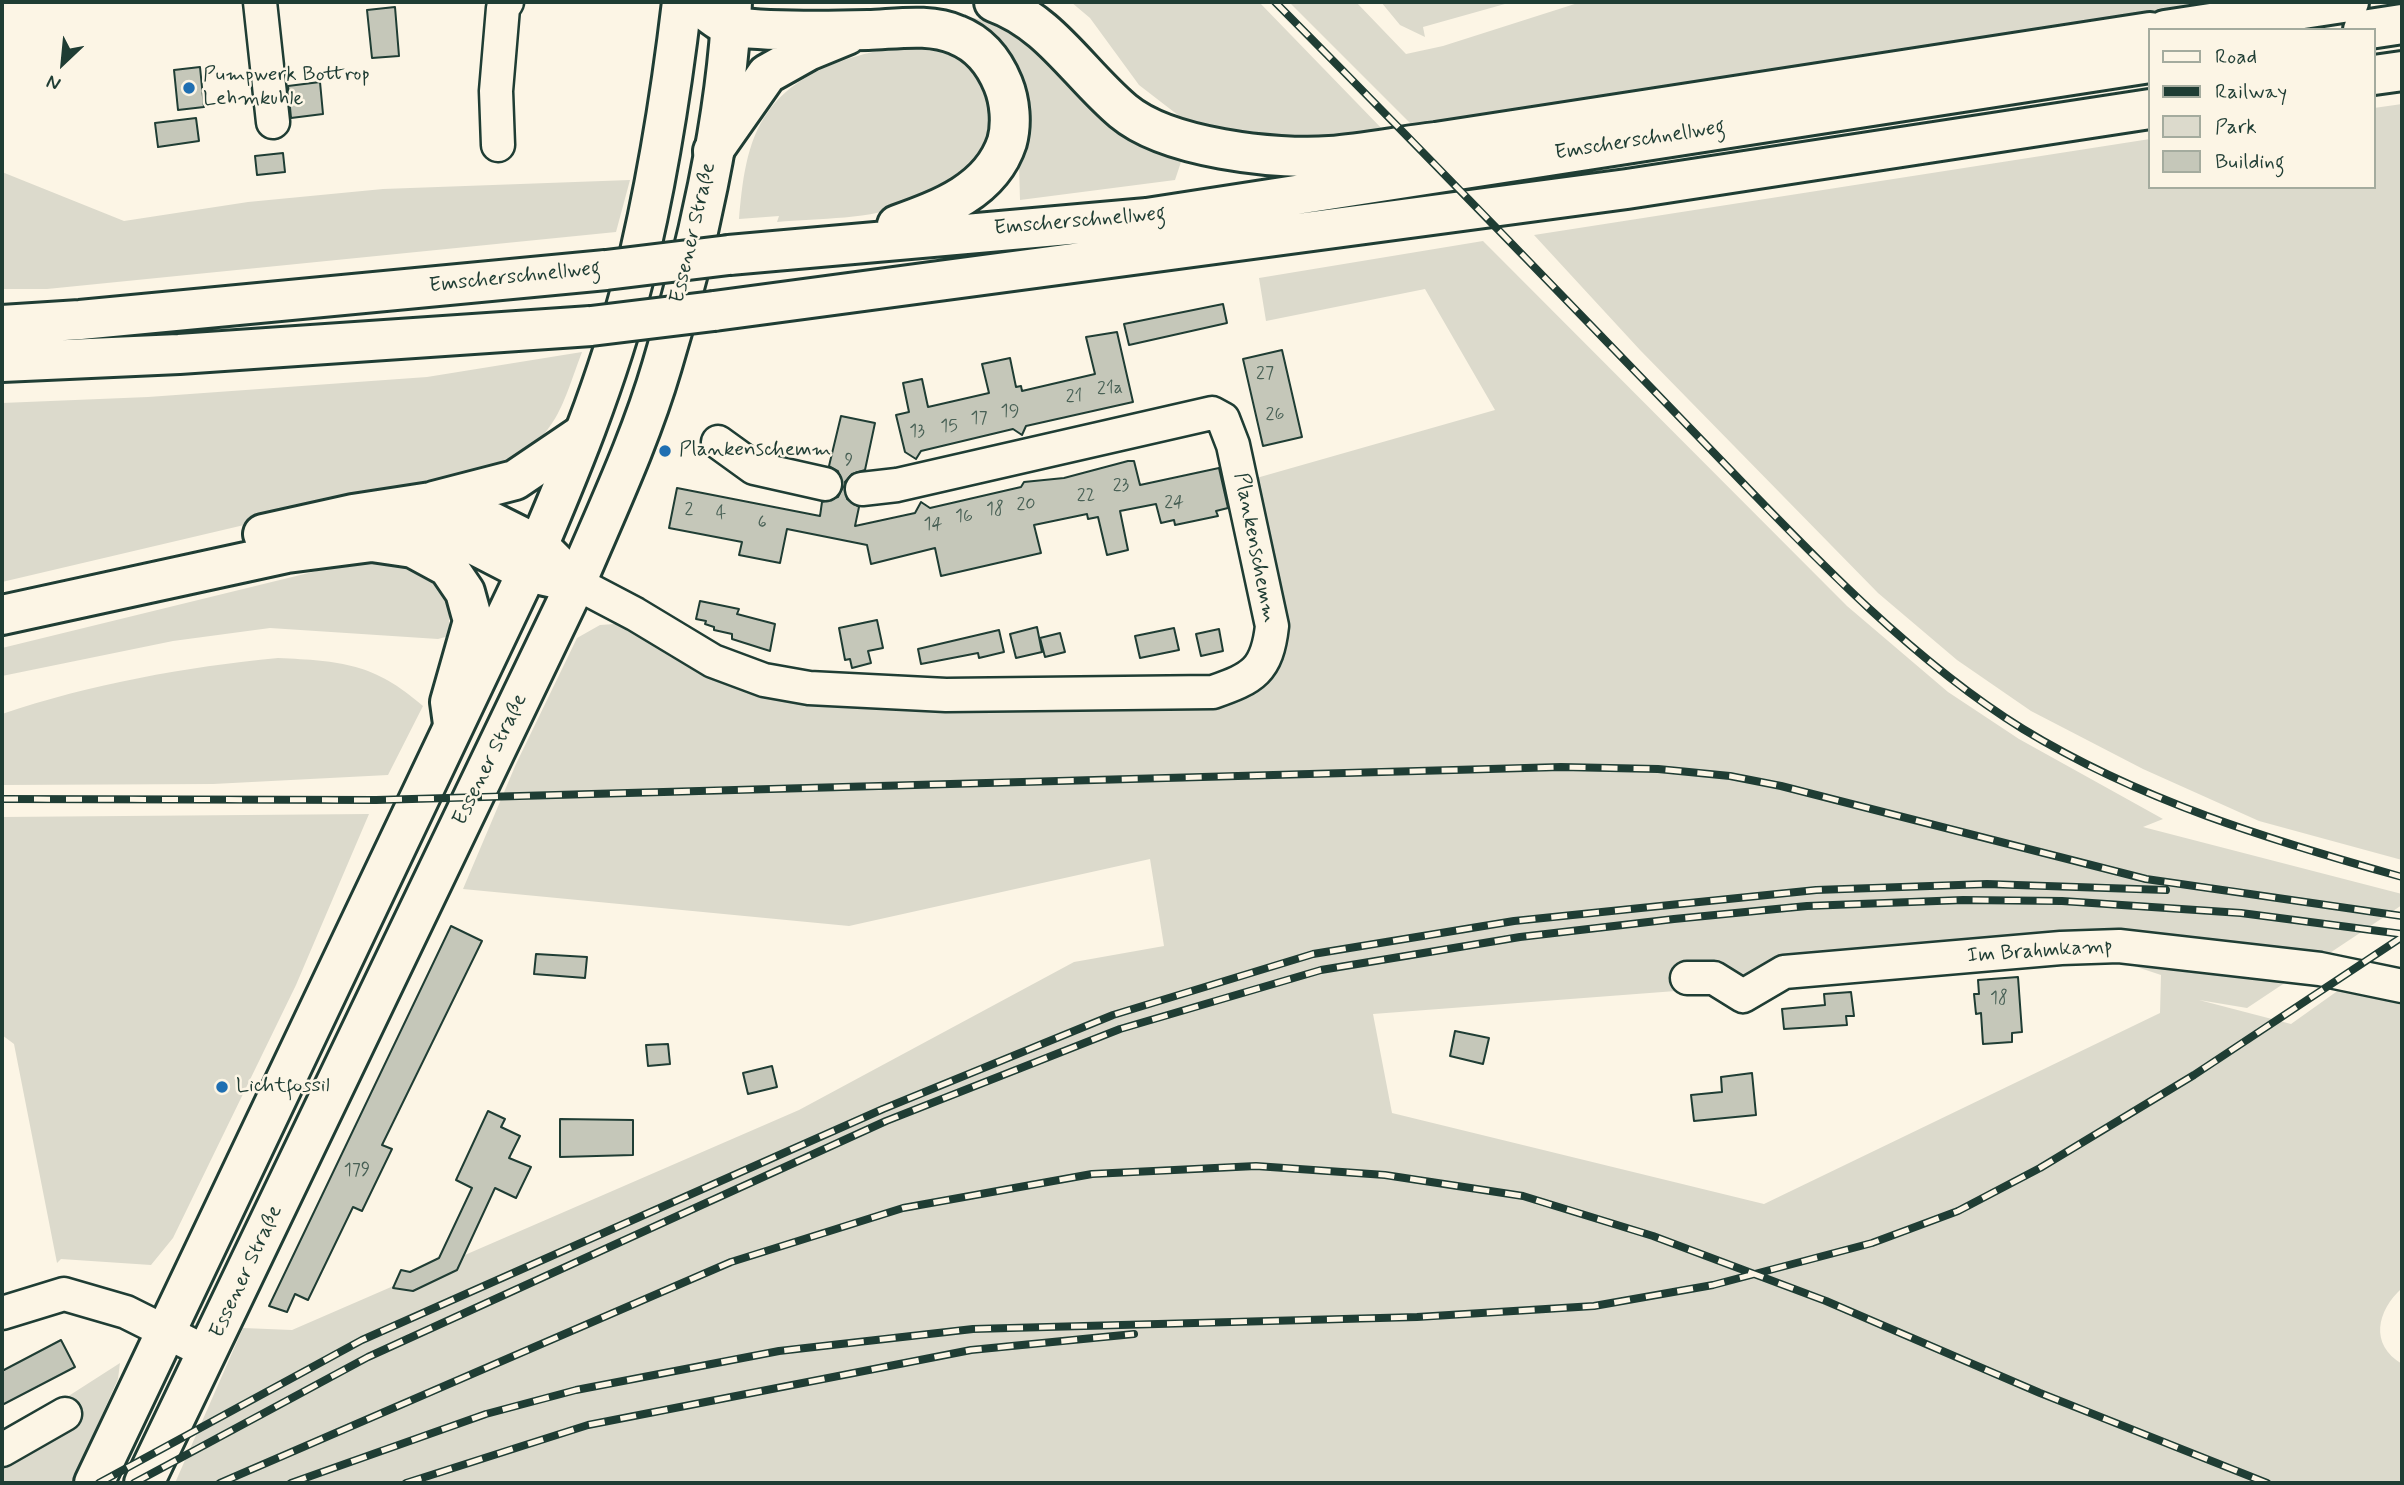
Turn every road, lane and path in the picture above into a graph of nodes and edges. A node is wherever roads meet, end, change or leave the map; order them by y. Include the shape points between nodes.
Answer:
1 (260, 2) edge
2 (507, 2) edge
3 (682, 2) edge
4 (694, 2) edge
5 (994, 2) edge
6 (2349, 2) edge
7 (732, 14) edge
8 (2402, 24) edge
9 (2178, 28) edge
10 (2376, 28) edge
11 (859, 30) junction
12 (2148, 32) edge
13 (2148, 63) edge
14 (2402, 71) edge
15 (2376, 75) edge
16 (2148, 110) edge
17 (273, 122) dead end
18 (498, 145) dead end
19 (713, 151) junction
20 (827, 244) junction
21 (2, 325) edge
22 (2, 362) edge
23 (583, 434) junction
24 (718, 442) dead end
25 (825, 484) dead end
26 (862, 489) dead end
27 (431, 502) junction
28 (287, 553) junction
29 (533, 558) junction
30 (576, 583) junction
31 (2, 593) edge
32 (2, 615) edge
33 (453, 724) junction
34 (1687, 978) dead end
35 (2402, 986) edge
36 (2, 1313) edge
37 (163, 1333) junction
38 (208, 1353) junction
39 (65, 1414) dead end
40 (2, 1450) edge
41 (94, 1483) edge
42 (144, 1483) edge

1 - 17 street
2 - 18 street via 496,91
3 - 23 main road via 633,281
4 - 7 main road
5 - 12 main road via 1014,9 1040,28 1125,113 1156,130 1188,141 1283,155 1329,156 1436,142
6 - 9 main road
7 - 11 main road
7 - 19 main road, Essener Straße
8 - 10 main road
11 - 19 main road via 767,74
11 - 20 main road via 935,28 970,41 986,54 1006,92 1009,136 995,166 980,183 946,207
13 - 20 main road, Emscherschnellweg via 1147,218
14 - 15 main road
16 - 22 main road, bridge via 1627,190 591,326
19 - 30 main road, Essener Straße via 662,367
20 - 21 main road, Emscherschnellweg, bridge via 606,270
23 - 27 main road via 516,480
23 - 29 main road
24 - 25 street via 754,468
26 - 30 street, Plankenschemm via 897,485 1212,413 1223,419 1233,445 1272,626 1269,649 1258,671 1213,692 946,695 808,688 764,680 713,661
27 - 29 main road via 468,510
27 - 31 main road via 353,514
28 - 29 main road via 338,535 387,527 441,534
28 - 32 main road
28 - 33 main road via 372,542 413,548 448,567 465,592 473,621 450,702
29 - 30 main road
29 - 33 main road
30 - 38 main road, Essener Straße
33 - 37 main road
34 - 35 street, Im Brahmkamp via 1714,978 1742,996 1784,972 2119,946 2319,969
36 - 37 street via 64,1294 126,1312
37 - 38 street
37 - 41 main road
38 - 42 main road, Essener Straße
39 - 40 street

